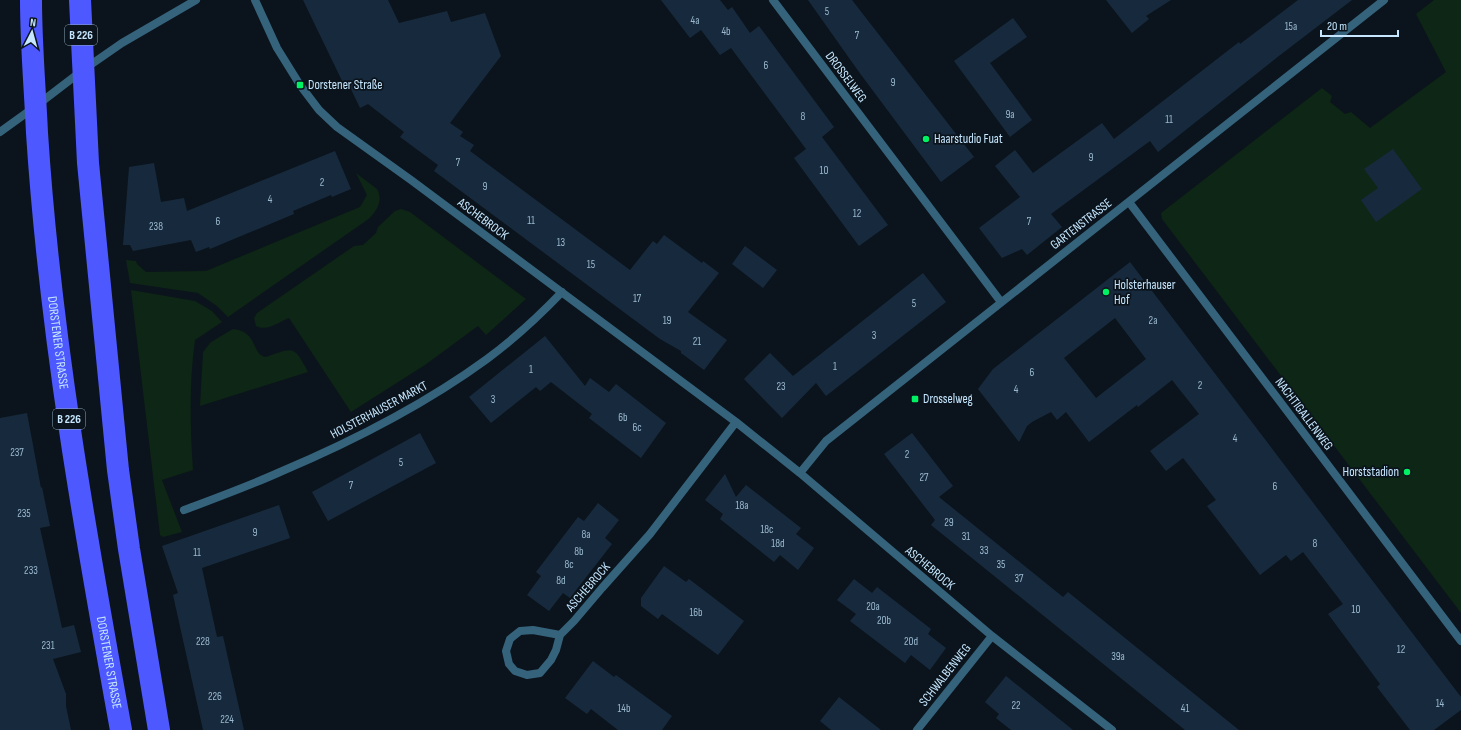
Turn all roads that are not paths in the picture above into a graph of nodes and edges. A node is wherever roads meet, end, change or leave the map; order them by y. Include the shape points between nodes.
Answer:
1 (31, 0) edge
2 (80, 0) edge
3 (196, 0) edge
4 (255, 0) edge
5 (773, 0) edge
6 (1384, 0) edge
7 (82, 70) junction
8 (36, 106) junction
9 (0, 132) edge
10 (1129, 202) junction
11 (562, 292) junction
12 (1001, 302) junction
13 (736, 422) junction
14 (800, 473) junction
15 (184, 510) dead end
16 (560, 635) junction
17 (992, 636) junction
18 (1461, 641) edge
19 (121, 730) edge
20 (160, 730) edge
21 (917, 730) edge
22 (1112, 730) edge

1 - 8 main road, DORSTENER STRASSE / B 226
2 - 7 main road, B 226
3 - 7 street via 122,43
4 - 11 street, ASCHEBROCK via 277,48 319,110 337,127
5 - 12 street, DROSSELWEG
6 - 10 street, GARTENSTRASSE
7 - 8 street
7 - 20 main road, B 226 via 88,163 118,470
8 - 9 street
8 - 19 main road, DORSTENER STRASSE / B 226 via 42,205 54,317 89,550
10 - 12 street, GARTENSTRASSE
10 - 18 street, NACHTIGALLENWEG
11 - 13 street, ASCHEBROCK
11 - 15 street, HOLSTERHAUSER MARKT via 487,359 434,394 351,440 279,473
12 - 14 street, GARTENSTRASSE via 826,440
13 - 14 street, ASCHEBROCK
13 - 16 street, ASCHEBROCK via 650,534
14 - 17 street, ASCHEBROCK
16 - 16 street, ASCHEBROCK via 533,630 520,631 510,639 506,651 509,664 515,671 527,675 540,673 553,655
17 - 21 street, SCHWALBENWEG
17 - 22 street, ASCHEBROCK

